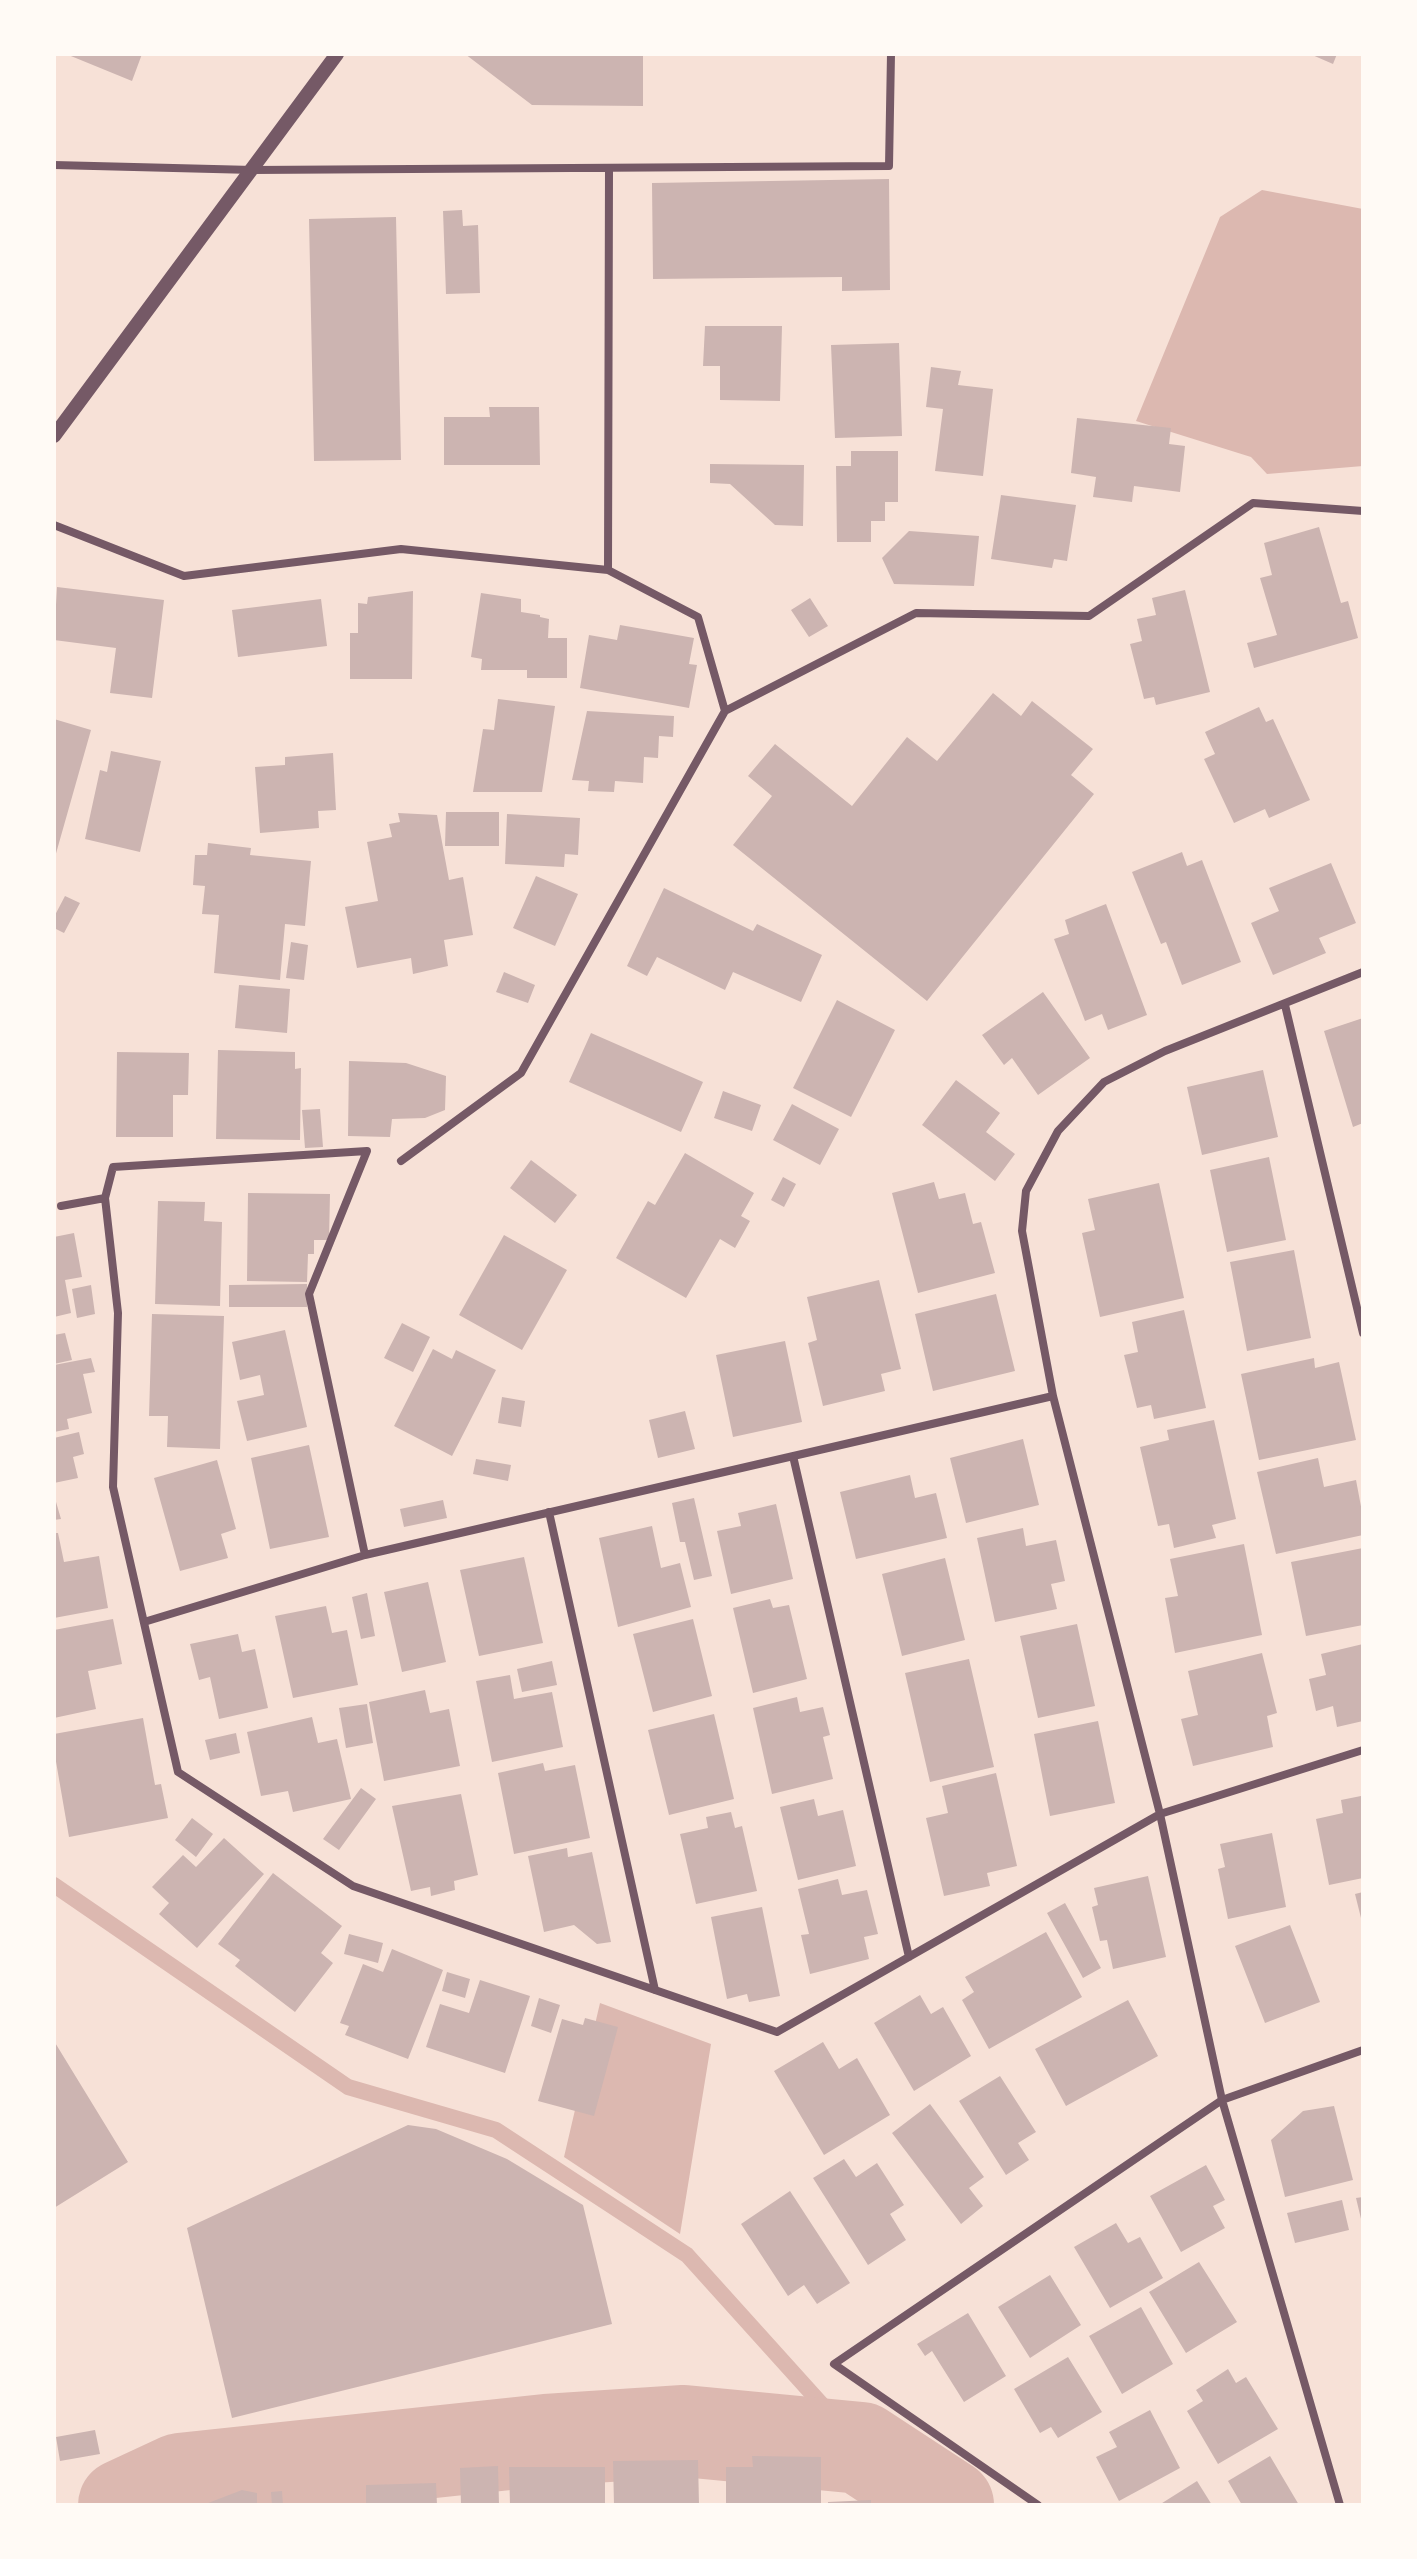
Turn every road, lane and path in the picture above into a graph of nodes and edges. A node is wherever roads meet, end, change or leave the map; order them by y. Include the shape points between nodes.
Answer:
1 (337, 54) edge
2 (891, 54) edge
3 (54, 165) edge
4 (609, 169) junction
5 (253, 170) junction
6 (54, 436) edge
7 (1363, 511) edge
8 (54, 525) edge
9 (608, 570) junction
10 (725, 711) junction
11 (1363, 972) edge
12 (1285, 1005) junction
13 (401, 1161) dead end
14 (105, 1198) junction
15 (61, 1206) dead end
16 (1358, 1292) edge
17 (1363, 1333) edge
18 (1053, 1396) junction
19 (793, 1456) junction
20 (549, 1512) junction
21 (365, 1555) junction
22 (144, 1622) junction
23 (1363, 1750) edge
24 (1160, 1814) junction
25 (909, 1957) junction
26 (655, 1990) junction
27 (1363, 2050) edge
28 (1222, 2100) junction
29 (1038, 2505) edge
30 (1340, 2505) edge

1 - 5 street
2 - 4 street via 889,166
3 - 5 street
4 - 5 street
4 - 9 street
5 - 6 street
7 - 10 street via 1253,503 1089,616 916,613
8 - 9 street via 184,576 401,549
9 - 10 street via 698,617
10 - 13 street via 521,1073
11 - 12 street
12 - 16 street
12 - 18 street via 1165,1051 1104,1082 1058,1131 1026,1191 1022,1231
14 - 15 street
14 - 21 street via 113,1167 367,1151 309,1294
14 - 22 street via 118,1313 113,1487
16 - 17 street
18 - 19 street
18 - 24 street
19 - 20 street
19 - 25 street
20 - 21 street
20 - 26 street
21 - 22 street
22 - 26 street via 178,1772 353,1886
23 - 24 street
24 - 25 street
24 - 28 street
25 - 26 street via 777,2032
27 - 28 street
28 - 29 street via 834,2364
28 - 30 street

